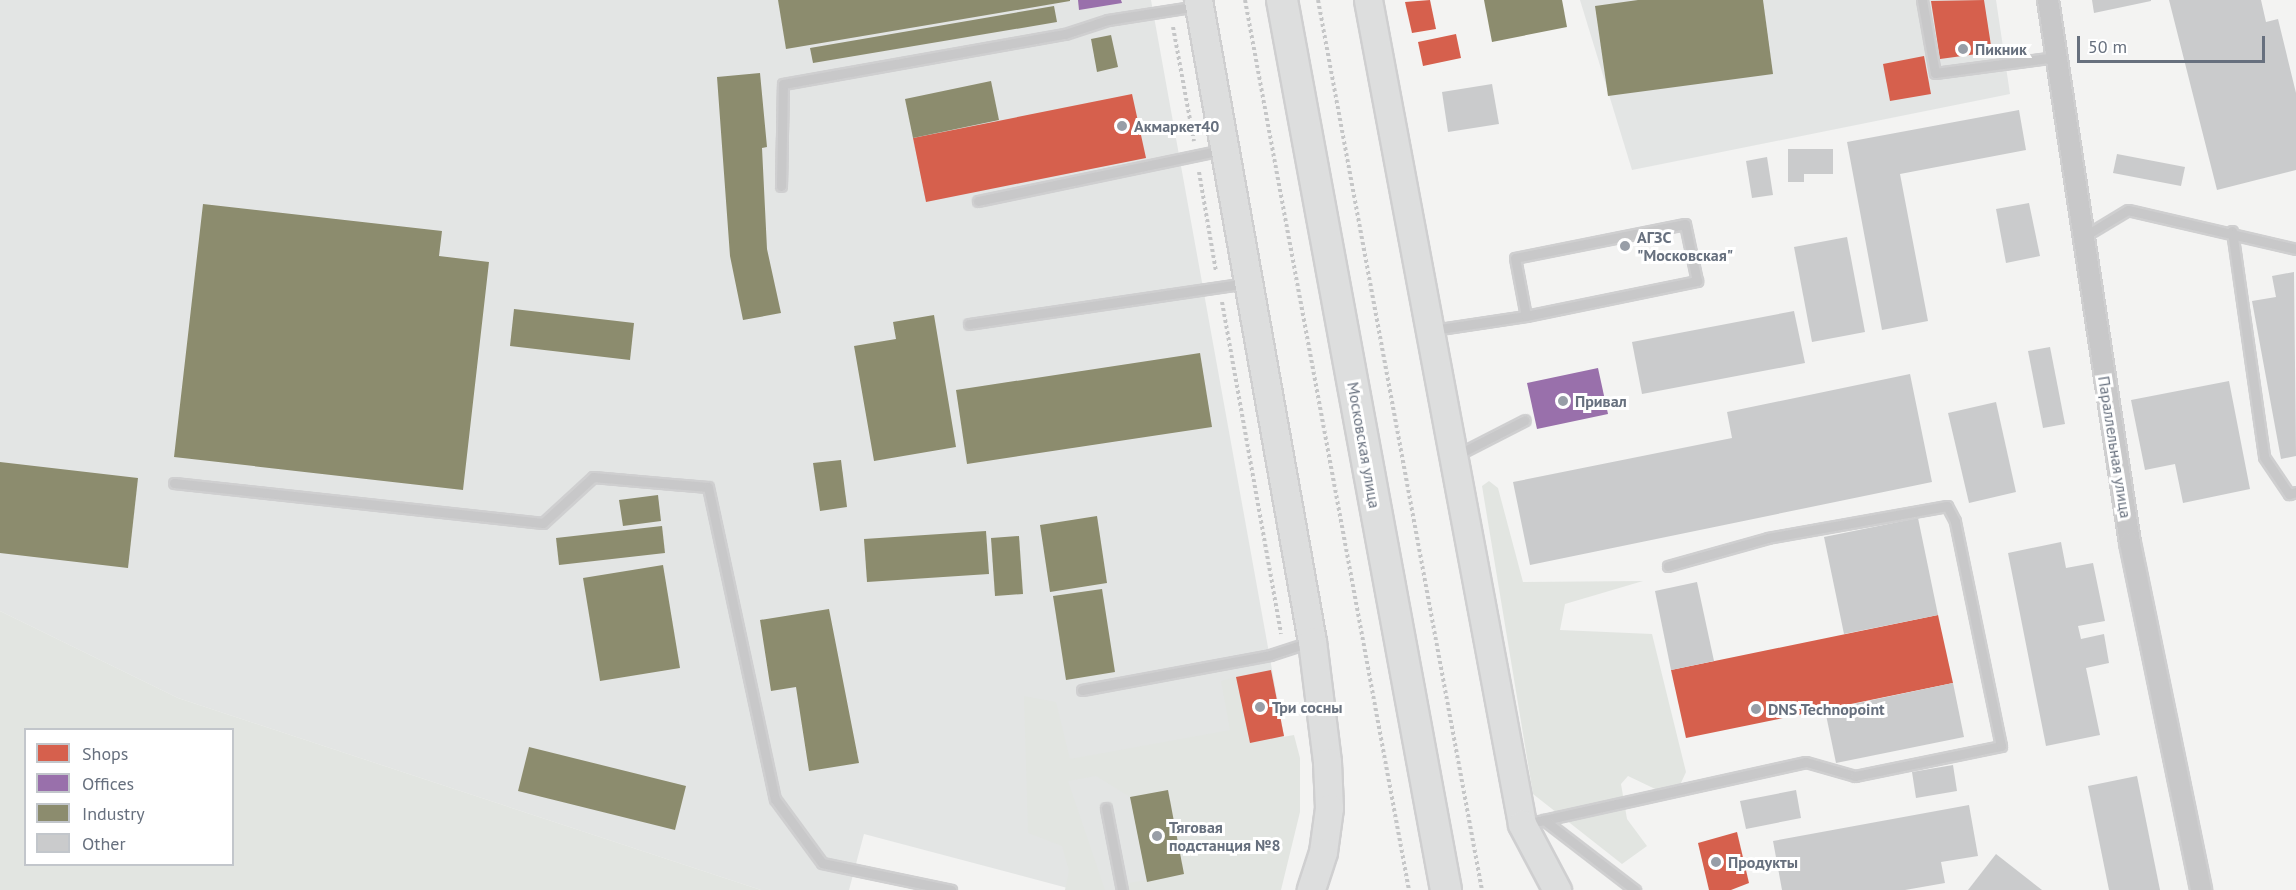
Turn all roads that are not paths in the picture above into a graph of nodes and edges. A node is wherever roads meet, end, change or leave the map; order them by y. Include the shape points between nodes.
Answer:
1 (1282, 0) edge
2 (1368, 0) edge
3 (1922, 0) edge
4 (2048, 0) edge
5 (1199, 3) edge
6 (2056, 57) junction
7 (1225, 150) junction
8 (782, 186) dead end
9 (978, 201) dead end
10 (2232, 231) junction
11 (2083, 237) junction
12 (2296, 249) edge
13 (1248, 283) junction
14 (1526, 316) junction
15 (969, 324) dead end
16 (1428, 331) junction
17 (1525, 420) dead end
18 (1452, 457) junction
19 (174, 483) dead end
20 (2296, 492) edge
21 (1668, 566) dead end
22 (1312, 641) junction
23 (1082, 690) dead end
24 (1106, 808) dead end
25 (1533, 822) junction
26 (951, 890) edge
27 (1122, 890) edge
28 (1311, 890) edge
29 (1446, 890) edge
30 (1557, 890) edge
31 (1635, 890) edge
32 (2201, 890) edge

1 - 29 main road, Московская улица
2 - 16 main road
3 - 6 lane via 1935,73
4 - 6 street, Параллельная улица
5 - 7 main road
5 - 8 lane via 1108,20 1065,34 783,84
6 - 11 street, Параллельная улица
7 - 9 lane
7 - 13 main road
10 - 11 lane via 2128,210
10 - 12 lane
10 - 20 lane via 2264,458 2289,494
11 - 32 street, Параллельная улица via 2130,543
13 - 15 lane
13 - 22 main road
14 - 14 lane via 1697,281 1685,224 1515,258
14 - 16 lane
16 - 18 main road
17 - 18 lane
18 - 25 main road
19 - 26 lane via 543,523 593,477 708,487 775,799 822,863
21 - 25 lane via 1768,538 1947,506 1955,521 2001,746 1855,776 1806,762
22 - 23 lane via 1284,651
22 - 28 main road via 1329,808 1323,852
24 - 27 lane
25 - 30 main road
25 - 31 lane

